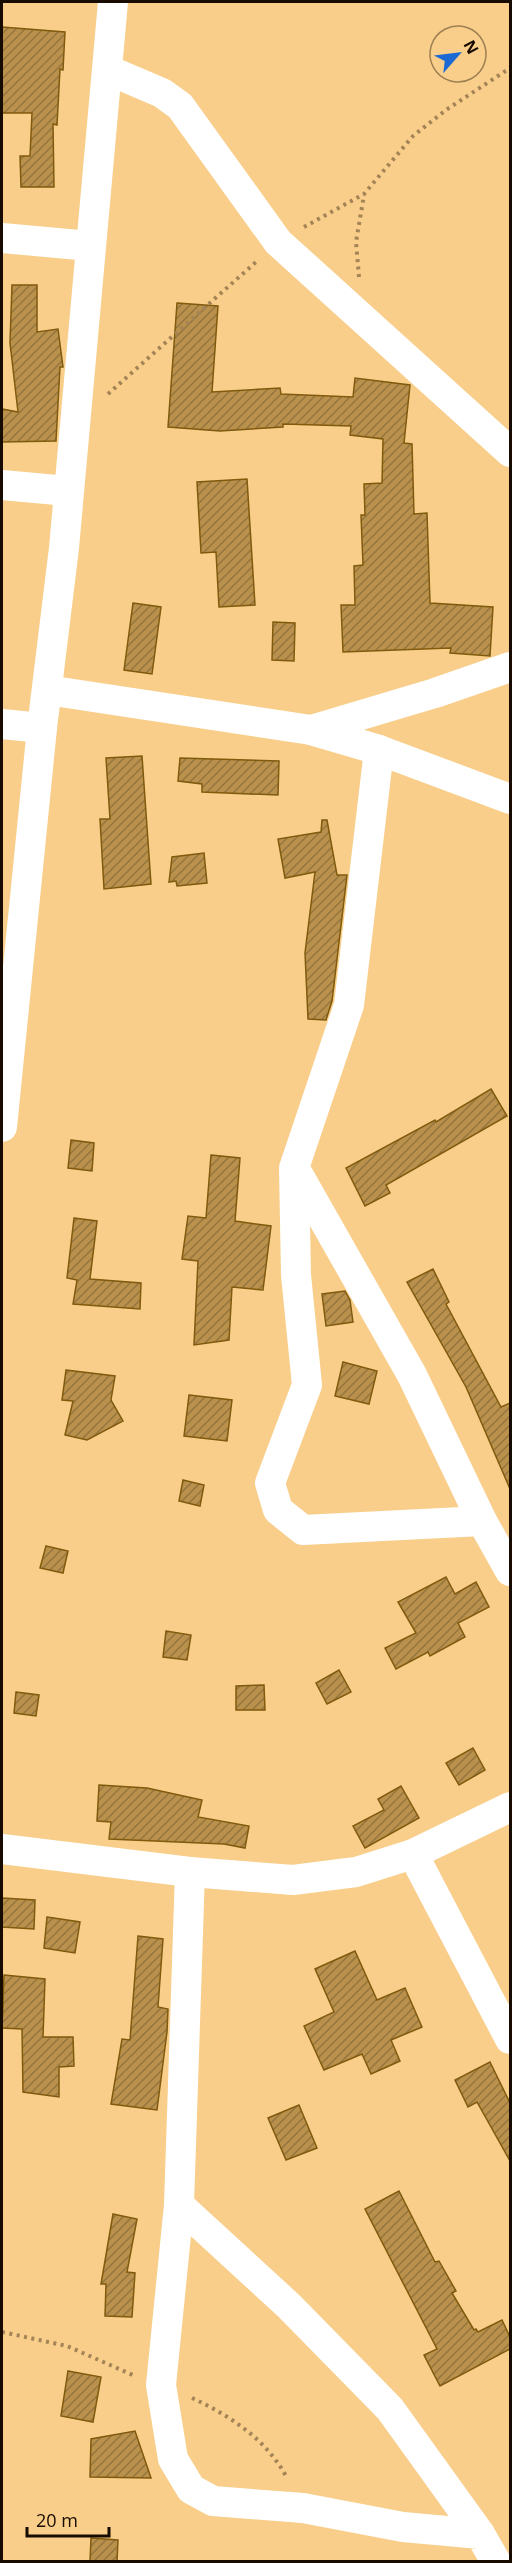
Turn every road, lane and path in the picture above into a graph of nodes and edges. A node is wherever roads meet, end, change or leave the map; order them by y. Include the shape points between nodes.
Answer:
1 (113, 2) edge
2 (108, 70) junction
3 (364, 194) dead end
4 (2, 238) edge
5 (90, 246) junction
6 (362, 318) junction
7 (510, 452) edge
8 (2, 485) edge
9 (68, 490) junction
10 (510, 667) edge
11 (47, 690) junction
12 (2, 724) edge
13 (42, 728) junction
14 (310, 730) junction
15 (379, 750) junction
16 (510, 799) edge
17 (8, 998) edge
18 (2, 1127) edge
19 (294, 1168) junction
20 (482, 1521) junction
21 (510, 1571) edge
22 (510, 1806) edge
23 (2, 1849) edge
24 (413, 1854) junction
25 (190, 1872) junction
26 (510, 2038) edge
27 (179, 2205) junction
28 (480, 2534) junction
29 (496, 2562) edge

1 - 2 street
2 - 5 street
2 - 6 street via 162,93 180,106 278,242
3 - 6 path via 356,242
4 - 5 street
5 - 9 street
6 - 7 street
8 - 9 street
9 - 11 street
10 - 14 street
11 - 13 street
11 - 14 street
12 - 13 street
13 - 17 street
14 - 15 street
15 - 16 street
15 - 19 street via 349,1005
17 - 18 street
19 - 20 street via 412,1375
19 - 20 street via 296,1275 307,1385 270,1483 278,1510 303,1530
20 - 21 street
22 - 24 street
23 - 25 street
24 - 25 street via 356,1872 293,1880
24 - 26 street
25 - 27 street
27 - 28 street via 289,2306 390,2409
27 - 28 street via 161,2385 173,2459 191,2489 213,2501 303,2508 403,2527
28 - 29 street

